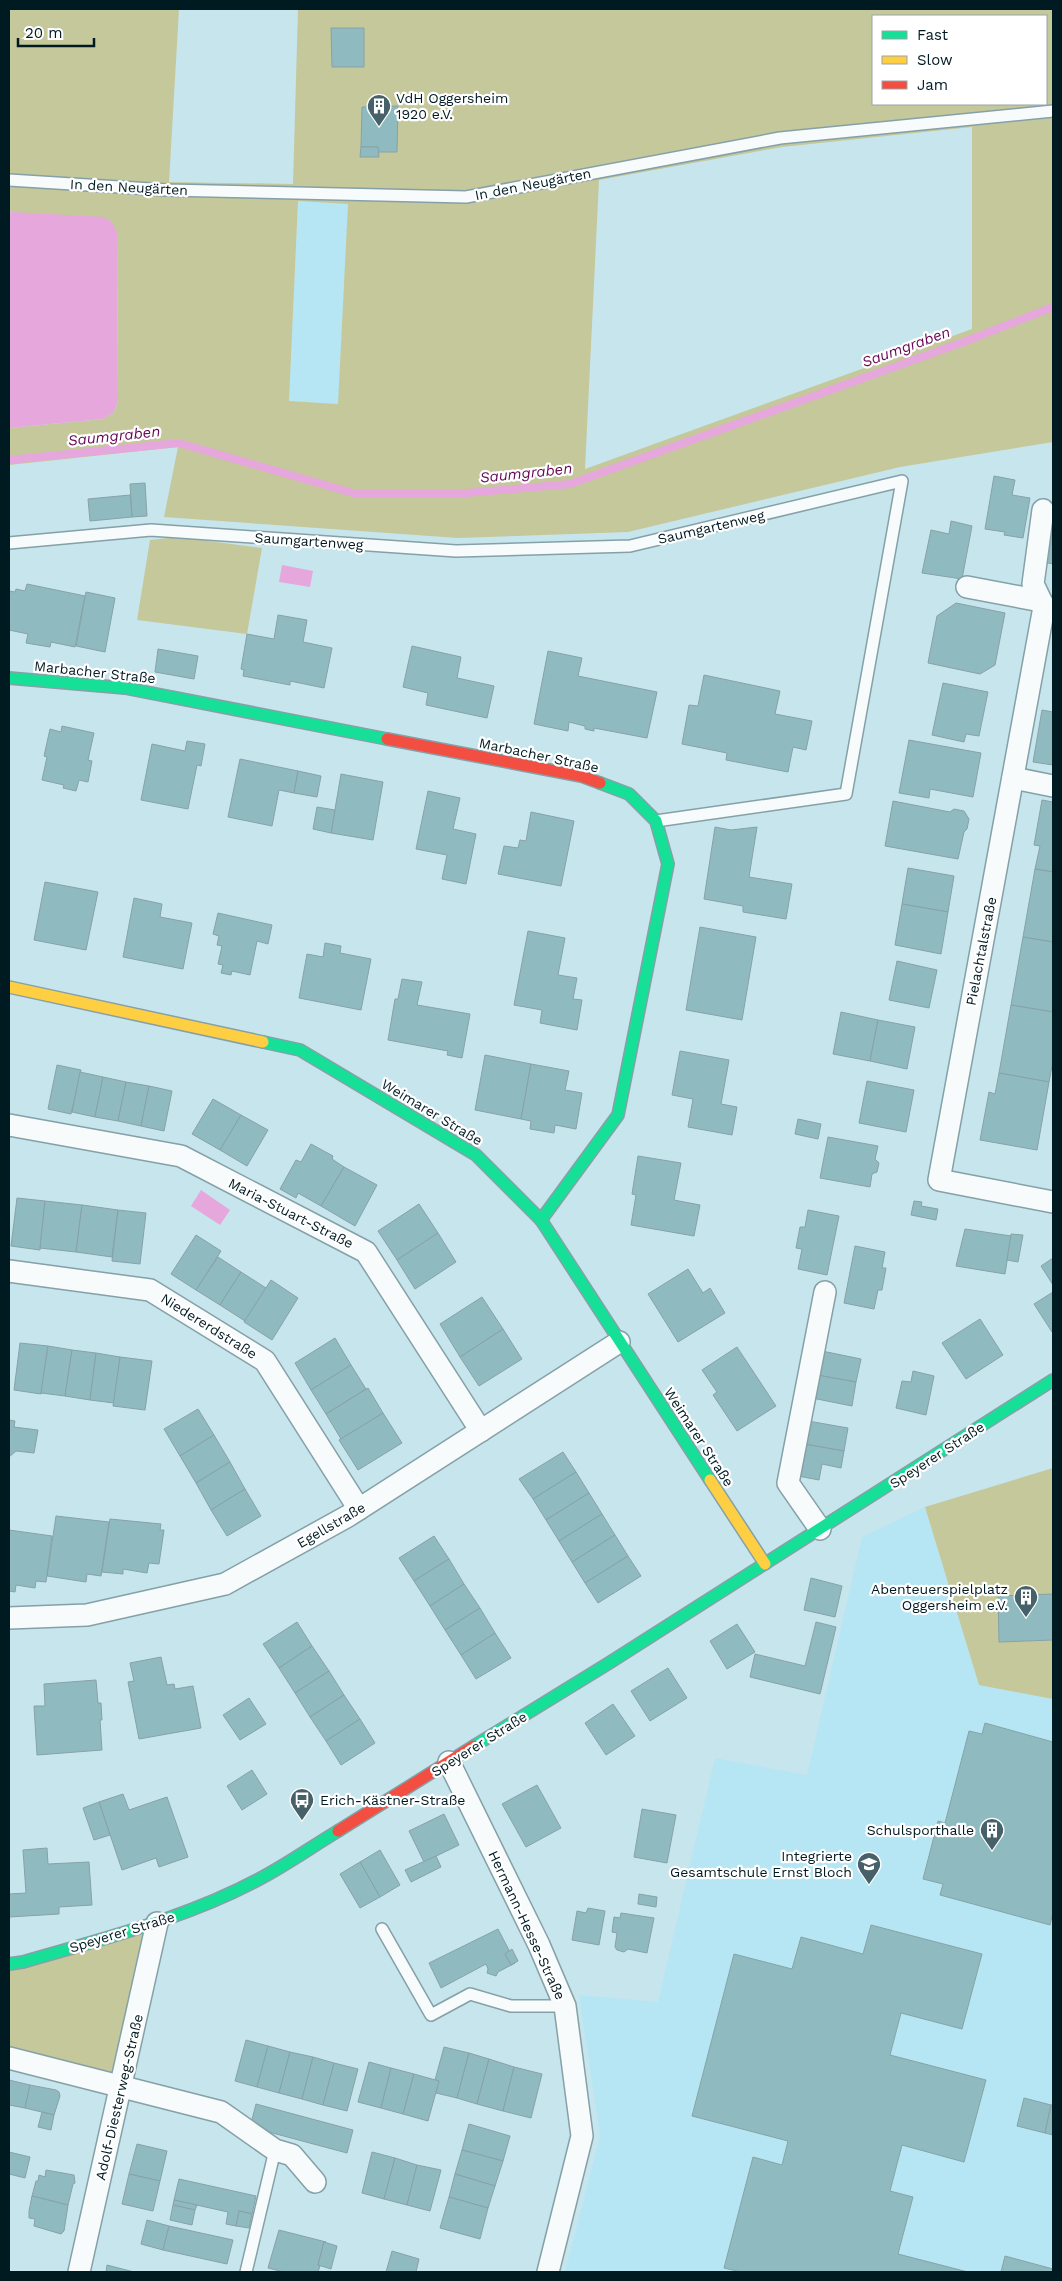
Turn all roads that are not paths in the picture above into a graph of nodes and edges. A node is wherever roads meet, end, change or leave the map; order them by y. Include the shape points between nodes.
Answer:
1 (1053, 110) edge
2 (9, 180) edge
3 (1043, 510) dead end
4 (9, 543) edge
5 (967, 587) dead end
6 (1046, 606) edge
7 (9, 678) edge
8 (1014, 778) junction
9 (1053, 786) edge
10 (656, 821) junction
11 (9, 987) edge
12 (9, 1125) edge
13 (1053, 1202) edge
14 (541, 1220) junction
15 (9, 1271) edge
16 (825, 1292) dead end
17 (619, 1342) junction
18 (1053, 1380) edge
19 (481, 1431) junction
20 (359, 1509) junction
21 (820, 1529) junction
22 (765, 1564) junction
23 (9, 1618) edge
24 (449, 1762) junction
25 (157, 1923) junction
26 (382, 1929) dead end
27 (9, 1964) edge
28 (565, 2006) junction
29 (9, 2058) edge
30 (122, 2085) junction
31 (275, 2150) junction
32 (315, 2182) dead end
33 (79, 2272) edge
34 (246, 2272) edge
35 (548, 2272) edge

1 - 2 lane, In den Neugärten via 780,138 466,197 167,190
3 - 6 street, Pielachtalstraße via 1033,584
4 - 10 lane, Saumgartenweg via 151,530 456,551 630,546 902,481 846,794
5 - 6 street
6 - 8 street, Pielachtalstraße
7 - 10 street, Marbacher Straße via 125,688 581,776 629,794
8 - 9 street
8 - 13 street, Pielachtalstraße via 939,1180
10 - 14 street, Marbacher Straße via 668,864 618,1115
11 - 14 street, Weimarer Straße via 300,1050 476,1155
12 - 19 street, Maria-Stuart-Straße via 181,1156 366,1252
14 - 17 street, Weimarer Straße
15 - 20 street, Niedererdstraße via 150,1290 265,1361
16 - 21 street via 788,1483
17 - 19 street, Egellstraße
17 - 22 street, Weimarer Straße
18 - 21 street, Speyerer Straße
19 - 20 street, Egellstraße
20 - 23 street, Egellstraße via 225,1584 87,1615
21 - 22 street, Speyerer Straße
22 - 24 street, Speyerer Straße
24 - 25 street, Speyerer Straße via 263,1877
24 - 28 street, Hermann-Hesse-Straße via 539,1945
25 - 27 street, Speyerer Straße
25 - 30 street, Adolf-Diesterweg-Straße
26 - 28 lane via 431,2015 470,1994 511,2006
28 - 35 street, Hermann-Hesse-Straße via 582,2136
29 - 30 street
30 - 31 street via 221,2112
30 - 33 street, Adolf-Diesterweg-Straße
31 - 32 street via 292,2155
31 - 34 lane

